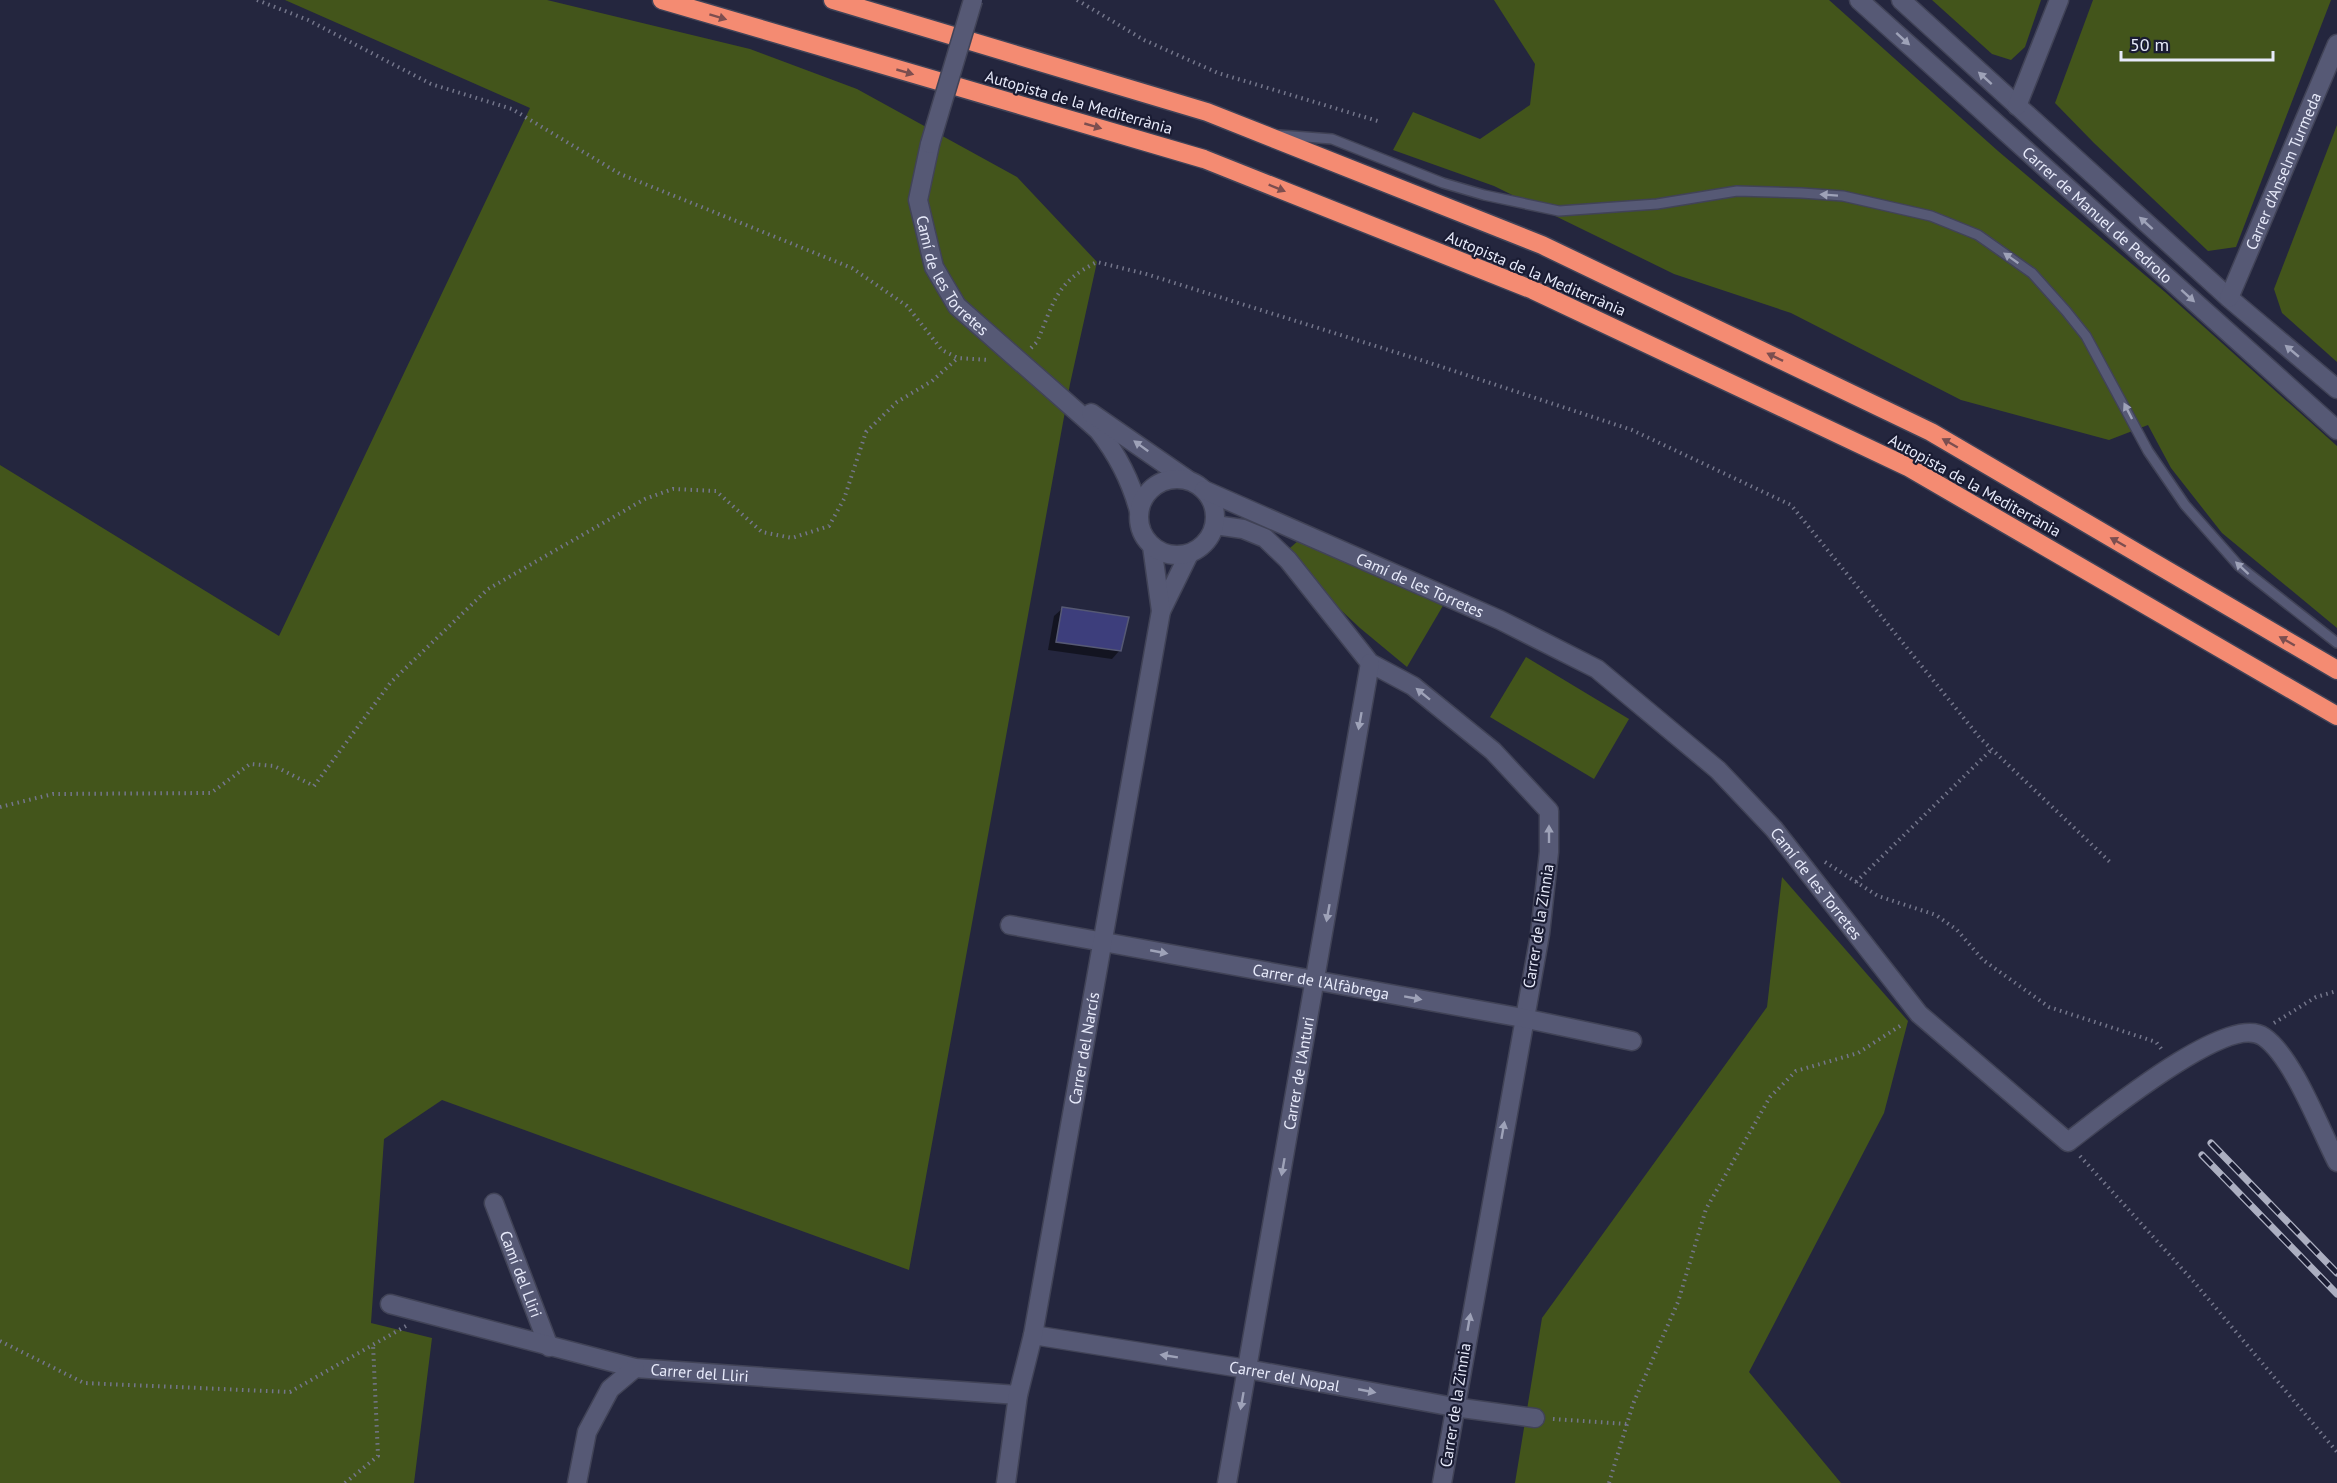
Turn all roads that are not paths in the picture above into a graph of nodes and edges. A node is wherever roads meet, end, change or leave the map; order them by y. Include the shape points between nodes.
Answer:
1 (662, 0) edge
2 (833, 0) edge
3 (973, 0) edge
4 (1859, 0) edge
5 (1901, 0) edge
6 (2059, 0) edge
7 (2337, 44) edge
8 (2017, 106) junction
9 (1260, 134) junction
10 (2229, 298) junction
11 (1046, 385) junction
12 (2337, 389) edge
13 (2337, 430) edge
14 (1188, 480) junction
15 (1204, 490) junction
16 (1140, 511) junction
17 (1215, 525) junction
18 (1152, 546) junction
19 (1189, 554) junction
20 (1161, 611) junction
21 (2337, 643) edge
22 (1371, 663) junction
23 (2337, 670) edge
24 (2337, 716) edge
25 (1010, 925) dead end
26 (1102, 941) junction
27 (1316, 981) junction
28 (1523, 1017) junction
29 (1632, 1041) dead end
30 (2337, 1162) edge
31 (494, 1203) dead end
32 (390, 1304) dead end
33 (1033, 1335) junction
34 (549, 1347) junction
35 (635, 1368) junction
36 (1247, 1369) junction
37 (1018, 1395) junction
38 (1454, 1407) junction
39 (1539, 1418) road end
40 (577, 1483) edge
41 (1006, 1483) edge
42 (1227, 1483) edge
43 (1442, 1483) edge

1 -> 24 highway, Autopista de la Mediterrània via 1204,159 1533,290 1908,467
2 - 9 highway, Autopista de la Mediterrània via 1207,112
3 - 11 street, Camí de les Torretes, bridge via 930,144 918,200 934,267 957,306
4 -> 13 street, Carrer de Manuel de Pedrolo
8 -> 5 street, Carrer de Manuel de Pedrolo
6 - 8 street
7 - 10 street, Carrer d'Anselm Turmeda
10 -> 8 street, Carrer de Manuel de Pedrolo
21 -> 9 lane via 2239,566 2186,505 2154,460 2086,336 2032,273 1978,235 1931,216 1843,196 1802,193 1737,192 1559,212 1443,183 1332,139
23 -> 9 highway, Autopista de la Mediterrània via 1931,432 1542,244
12 -> 10 street, Carrer de Manuel de Pedrolo
14 -> 11 street, Camí de les Torretes via 1128,436
11 - 16 street, Camí de les Torretes via 1113,448
14 - 15 street
14 - 16 street via 1163,482 1152,489
15 - 17 street via 1214,506
15 - 30 street, Camí de les Torretes via 1500,620 1597,669 1718,770 1774,829 1918,1014 2068,1142 2172,1064 2225,1038 2258,1034 2290,1065
16 - 18 street via 1141,530
17 - 19 street via 1206,543
17 - 22 street, Carrer de la Zinnia via 1243,529 1264,538 1288,560
18 - 19 street via 1176,556
18 - 20 street, Carrer del Narcís
19 - 20 street, Carrer del Narcís
20 - 26 street, Carrer del Narcís
22 -> 27 street, Carrer de l'Anturi
28 -> 22 street, Carrer de la Zinnia via 1540,934 1549,811 1494,751 1413,686
25 - 26 street, Carrer de l'Alfàbrega
26 -> 27 street, Carrer de l'Alfàbrega
26 - 33 street, Carrer del Narcís
27 -> 28 street, Carrer de l'Alfàbrega
27 -> 36 street, Carrer de l'Anturi
28 - 29 street, Carrer de l'Alfàbrega
38 -> 28 street, Carrer de la Zinnia
31 - 34 street, Camí del Lliri
32 - 34 street, Carrer del Lliri
36 -> 33 street, Carrer del Nopal
33 - 37 street, Carrer del Narcís
34 - 35 street, Carrer del Lliri
35 - 37 street, Carrer del Lliri
35 - 40 street via 610,1389 587,1432
36 -> 38 street, Carrer del Nopal
36 -> 42 street, Carrer de l'Anturi
37 - 41 street, Carrer del Narcís
38 - 39 street, Carrer del Nopal
38 - 43 street, Carrer de la Zinnia

